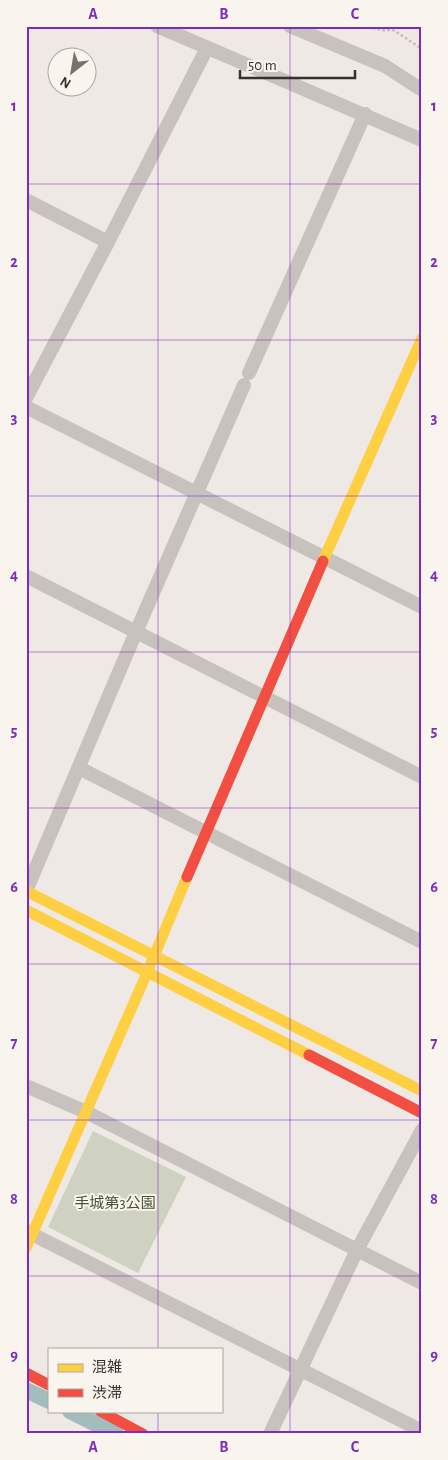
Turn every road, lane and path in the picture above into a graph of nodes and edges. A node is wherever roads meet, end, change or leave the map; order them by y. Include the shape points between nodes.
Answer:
1 (158, 26) edge
2 (290, 26) edge
3 (363, 26) edge
4 (384, 26) edge
5 (390, 29) junction
6 (207, 48) junction
7 (422, 49) edge
8 (422, 90) edge
9 (365, 114) junction
10 (422, 140) edge
11 (26, 200) edge
12 (108, 242) junction
13 (422, 338) edge
14 (26, 398) edge
15 (26, 407) edge
16 (197, 495) junction
17 (324, 558) junction
18 (26, 576) edge
19 (422, 607) edge
20 (136, 632) junction
21 (264, 698) junction
22 (79, 768) junction
23 (422, 777) edge
24 (205, 832) junction
25 (26, 891) edge
26 (26, 910) edge
27 (422, 942) edge
28 (152, 956) junction
29 (147, 973) junction
30 (26, 1086) edge
31 (422, 1091) edge
32 (86, 1112) junction
33 (422, 1113) edge
34 (422, 1130) edge
35 (29, 1232) edge
36 (26, 1248) edge
37 (358, 1250) junction
38 (422, 1283) edge
39 (301, 1368) junction
40 (26, 1373) edge
41 (48, 1384) edge
42 (102, 1412) edge
43 (422, 1431) edge
44 (143, 1434) edge
45 (270, 1434) edge

1 - 6 street
2 - 8 street via 385,66
3 - 5 path
4 - 5 path
5 - 7 path
6 - 9 street
6 - 12 street
9 - 10 street
9 - 16 street
11 - 12 street
12 - 14 street
13 - 17 street
15 - 16 street
16 - 17 street
16 - 20 street
17 - 19 street
17 - 21 street
18 - 20 street
20 - 21 street
20 - 22 street
21 - 23 street
21 - 24 street
22 - 24 street
22 - 25 street
24 - 27 street
24 - 28 street
25 - 28 street
26 - 29 street
28 - 29 street
28 - 31 street
29 - 32 street
29 - 33 street
30 - 32 street
32 - 35 street
32 - 37 street
34 - 37 street
35 - 36 street
35 - 39 street
37 - 38 street
37 - 39 street
39 - 43 street
39 - 45 street
40 - 41 street
42 - 44 street

